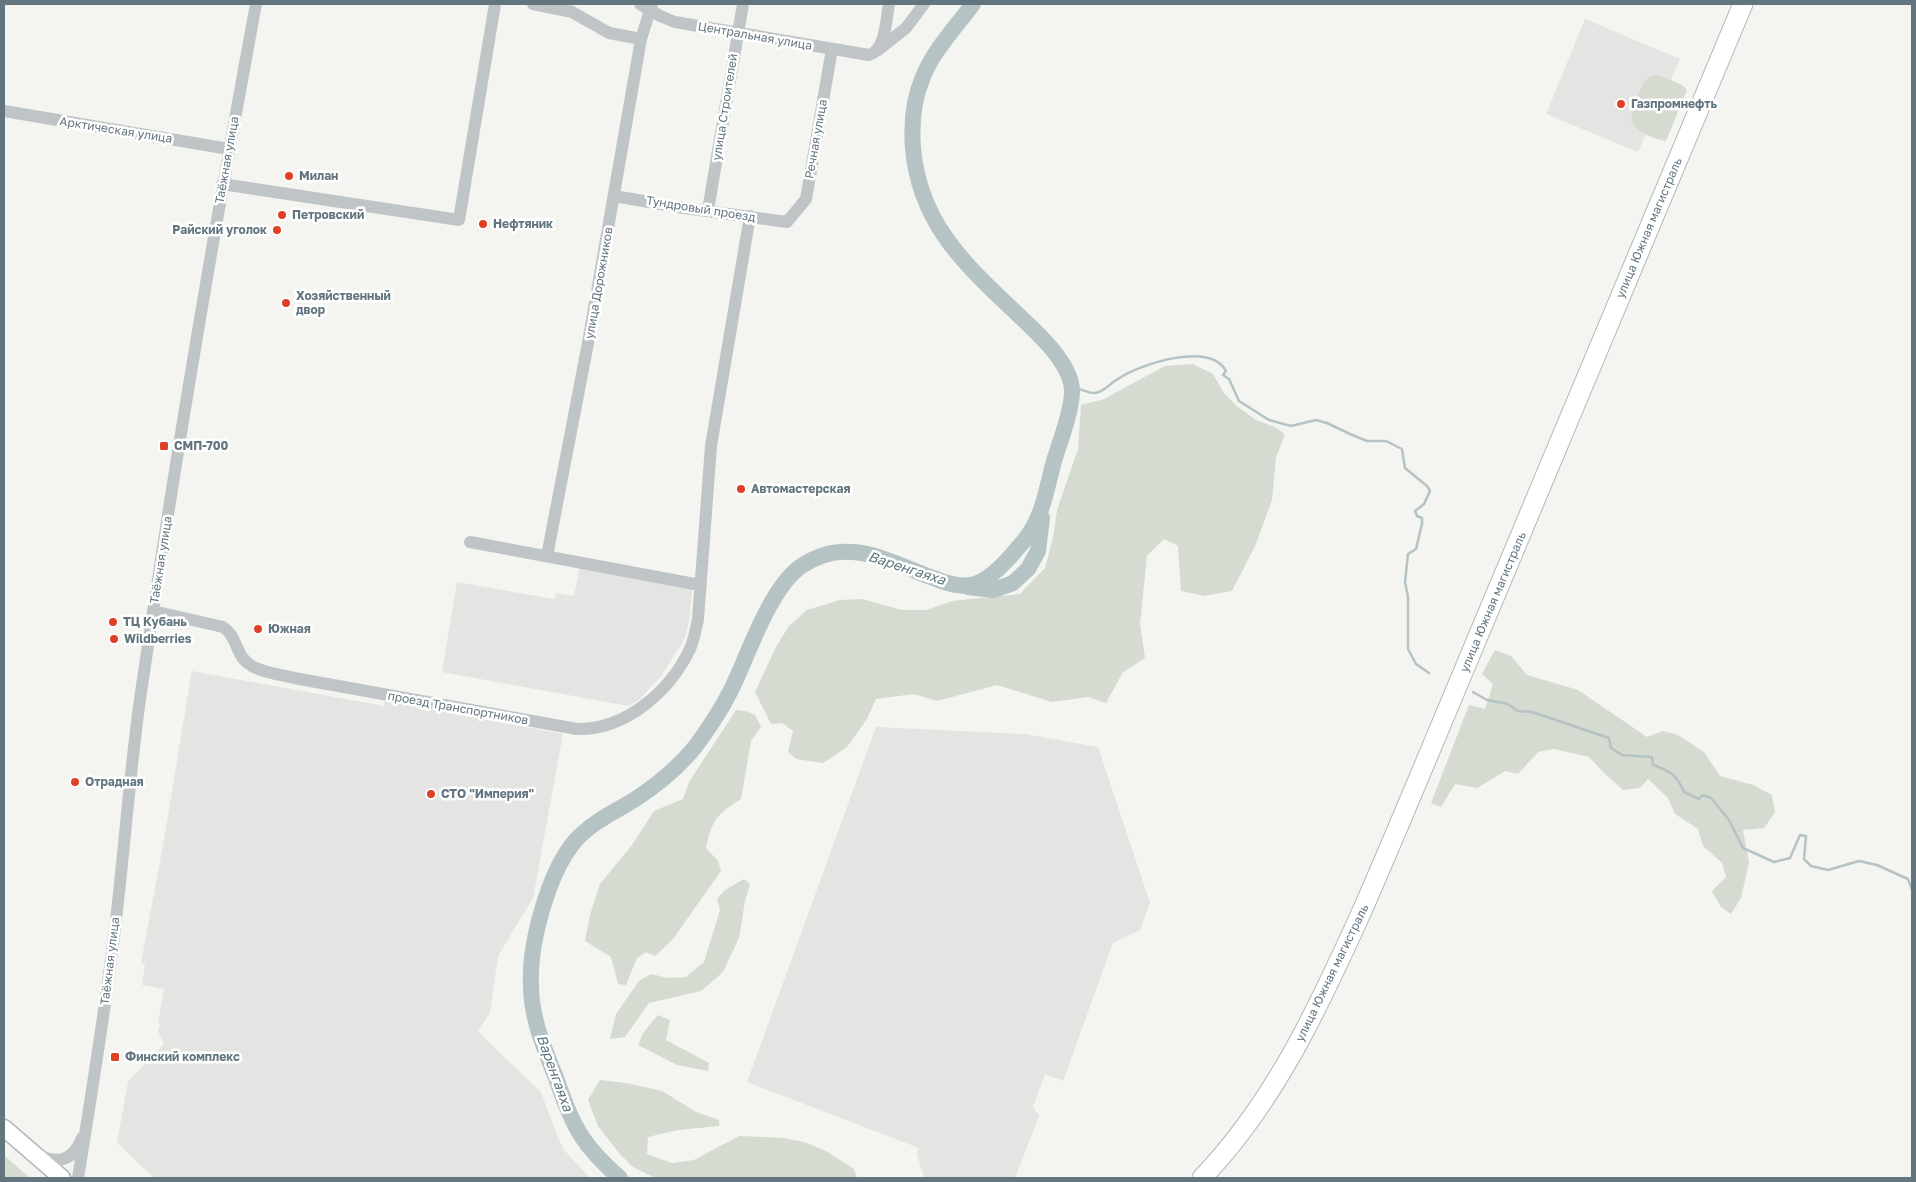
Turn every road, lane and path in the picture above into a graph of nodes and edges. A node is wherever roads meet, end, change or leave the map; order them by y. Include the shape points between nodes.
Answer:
1 (256, 4) edge
2 (495, 4) edge
3 (532, 4) edge
4 (742, 4) edge
5 (889, 4) edge
6 (924, 4) edge
7 (1744, 4) edge
8 (647, 6) edge
9 (737, 33) junction
10 (641, 40) junction
11 (832, 49) junction
12 (876, 52) junction
13 (4, 112) edge
14 (229, 149) junction
15 (222, 184) junction
16 (614, 196) junction
17 (708, 210) junction
18 (750, 216) junction
19 (787, 222) joint
20 (470, 542) dead end
21 (547, 556) junction
22 (700, 585) junction
23 (153, 611) junction
24 (87, 1124) junction
25 (4, 1128) edge
26 (33, 1153) junction
27 (62, 1178) edge
28 (78, 1178) edge
29 (1202, 1178) edge

1 - 14 street, Таёжная улица
2 - 15 street via 459,220
3 - 10 street via 572,12 608,33
4 - 9 street, улица Строителей
5 - 12 street via 881,45
6 - 12 street via 906,28
7 - 29 highway, улица Южная магистраль via 1350,937 1289,1060 1244,1130
8 - 9 street, Центральная улица via 675,22
8 - 10 street, улица Дорожников
9 - 11 street, Центральная улица
9 - 17 street, улица Строителей
10 - 16 street, улица Дорожников
11 - 12 street, Центральная улица via 869,55
11 - 19 street, Речная улица via 806,199
13 - 14 street, Арктическая улица
14 - 15 street, Таёжная улица
15 - 23 street, Таёжная улица
16 - 17 street, Тундровый проезд
16 - 21 street, улица Дорожников
17 - 18 street, Тундровый проезд
18 - 19 street, Тундровый проезд
18 - 22 street, проезд Транспортников via 711,446
20 - 21 street
21 - 22 street
22 - 23 street, проезд Транспортников via 698,619 691,646 663,688 652,700 626,717 590,729 563,727 275,674 244,659 228,630
23 - 24 street, Таёжная улица via 135,736 114,935
24 - 26 street via 72,1156 59,1160
24 - 28 street, Таёжная улица
25 - 26 main road
26 - 27 main road

